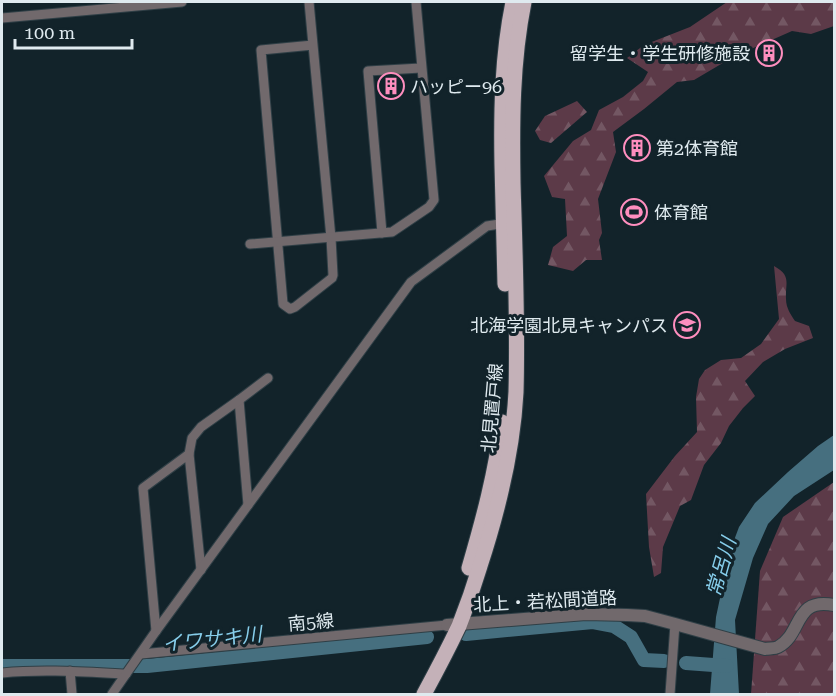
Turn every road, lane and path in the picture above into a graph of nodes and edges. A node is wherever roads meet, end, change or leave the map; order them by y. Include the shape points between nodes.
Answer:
1 (182, 2) edge
2 (309, 2) edge
3 (416, 2) edge
4 (513, 2) edge
5 (524, 2) edge
6 (2, 18) edge
7 (313, 45) junction
8 (421, 68) junction
9 (509, 223) junction
10 (382, 234) junction
11 (331, 238) junction
12 (278, 243) junction
13 (250, 244) dead end
14 (268, 378) dead end
15 (239, 400) junction
16 (189, 454) junction
17 (248, 505) junction
18 (201, 570) junction
19 (834, 605) edge
20 (453, 625) junction
21 (679, 625) junction
22 (156, 631) junction
23 (141, 654) junction
24 (130, 669) junction
25 (70, 671) junction
26 (2, 673) edge
27 (72, 694) edge
28 (112, 694) edge
29 (414, 694) edge
30 (424, 694) edge
31 (670, 694) edge

1 - 6 street
2 - 7 street
3 - 8 street
4 - 9 main road, 北見置戸線 via 502,89
5 - 9 main road, 北見置戸線 via 515,58
7 - 11 street
7 - 12 street via 261,50
8 - 10 street via 434,201 392,232
8 - 10 street via 368,70
9 - 17 street via 487,226 411,282
9 - 20 main road, 北見置戸線 via 506,394 482,525
10 - 11 street
11 - 12 street
11 - 12 street via 332,278 290,309 283,304
12 - 13 street
14 - 15 street
15 - 16 street via 201,427 192,438
15 - 17 street
16 - 18 street
16 - 22 street via 143,488
17 - 18 street
18 - 22 street
19 - 21 street, 北上・若松間道路 via 813,606 803,612 785,642 776,648 765,649
20 - 21 street, 北上・若松間道路 via 586,614 645,616
20 - 23 street, 南5線
20 - 29 main road, 北見置戸線
20 - 30 main road, 北見置戸線
21 - 31 street
22 - 23 street
23 - 24 street
24 - 25 street
24 - 28 street
25 - 26 street
25 - 27 street

